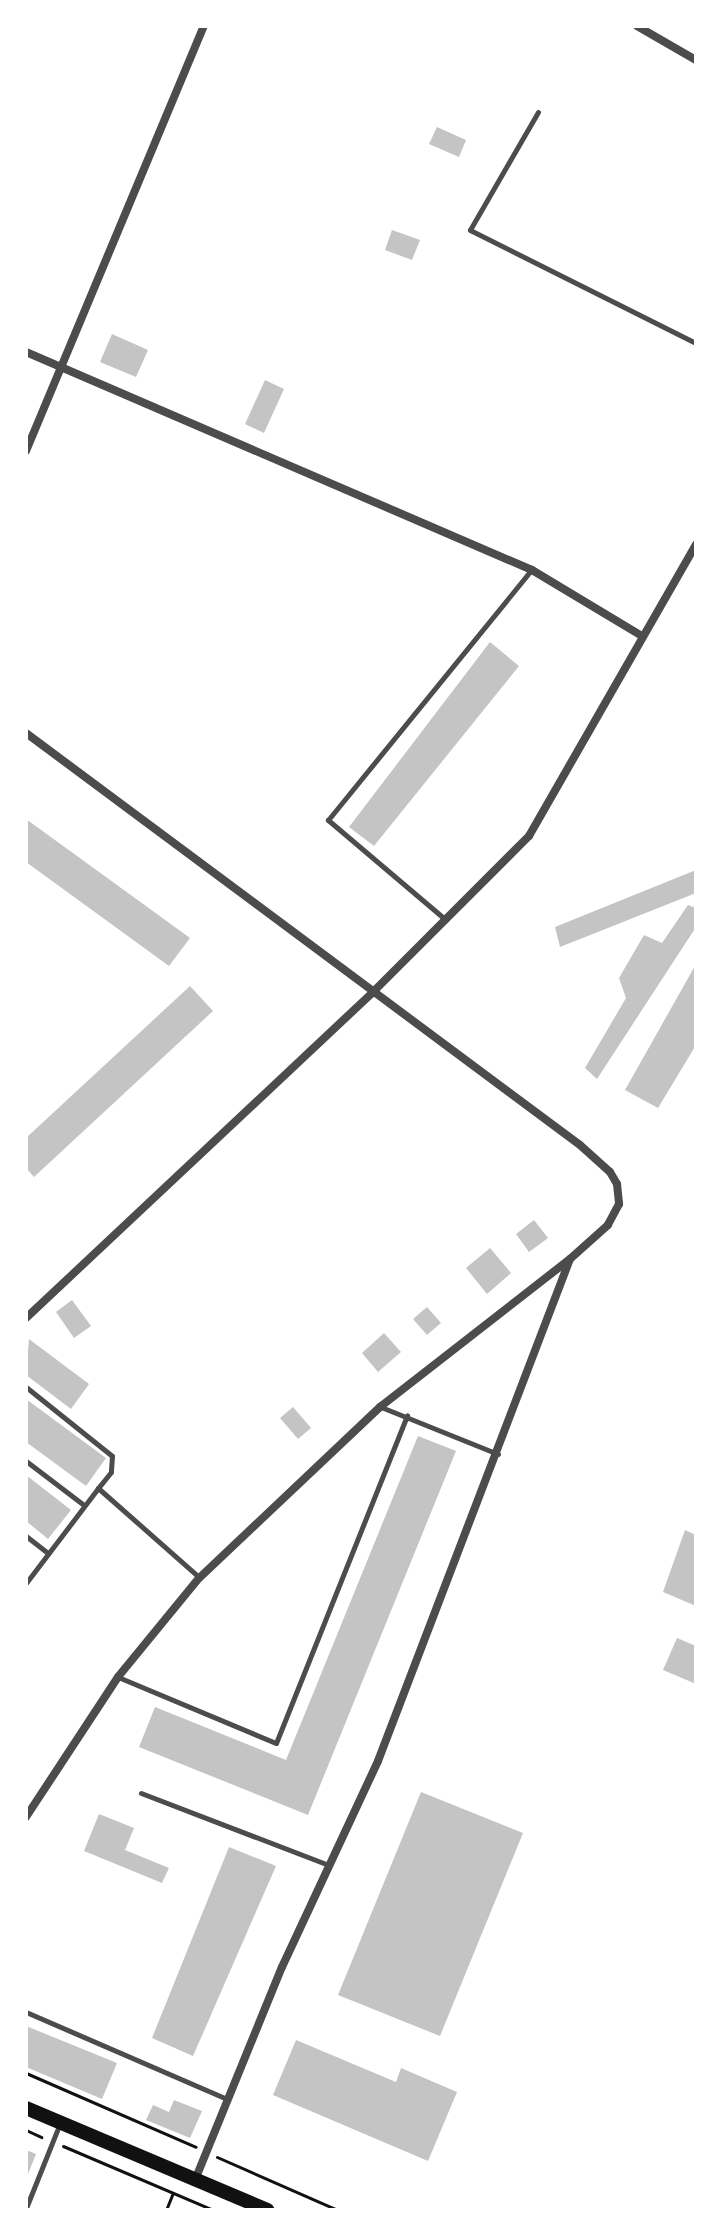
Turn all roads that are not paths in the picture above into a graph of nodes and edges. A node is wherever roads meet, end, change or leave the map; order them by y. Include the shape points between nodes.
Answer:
1 (204, 26) edge
2 (637, 26) edge
3 (696, 60) edge
4 (538, 112) dead end
5 (696, 343) edge
6 (26, 352) edge
7 (62, 366) junction
8 (26, 451) edge
9 (696, 544) edge
10 (532, 570) junction
11 (642, 636) junction
12 (26, 733) edge
13 (446, 920) junction
14 (372, 993) junction
15 (570, 1259) junction
16 (26, 1318) edge
17 (26, 1387) edge
18 (380, 1407) junction
19 (407, 1415) junction
20 (499, 1454) junction
21 (26, 1461) edge
22 (98, 1488) junction
23 (84, 1505) junction
24 (26, 1536) edge
25 (48, 1553) junction
26 (199, 1578) junction
27 (26, 1583) edge
28 (118, 1677) junction
29 (141, 1793) dead end
30 (26, 1817) edge
31 (329, 1865) junction
32 (26, 2012) edge
33 (227, 2099) junction
34 (26, 2108) edge
35 (60, 2122) junction
36 (195, 2180) junction
37 (26, 2208) edge
38 (267, 2210) edge

1 - 7 street
2 - 3 street
4 - 5 lane via 470,230
6 - 7 street
7 - 8 street
7 - 10 street
9 - 11 street
10 - 11 street
10 - 13 lane via 328,820
11 - 13 street via 529,836
12 - 14 street
13 - 14 street
14 - 15 street via 580,1145 617,1184 619,1204 608,1225
14 - 16 street
15 - 18 street
15 - 20 street
17 - 22 lane via 112,1456 111,1472
18 - 19 lane
18 - 26 street
19 - 20 lane
19 - 28 lane via 276,1743
20 - 31 street via 378,1761
21 - 23 lane
22 - 23 lane
22 - 26 lane
23 - 25 lane
24 - 25 lane
25 - 27 lane
26 - 28 street
28 - 30 street
29 - 31 lane
31 - 33 street
32 - 33 lane
33 - 36 street
34 - 35 main road
35 - 36 main road
35 - 37 lane
36 - 38 main road

